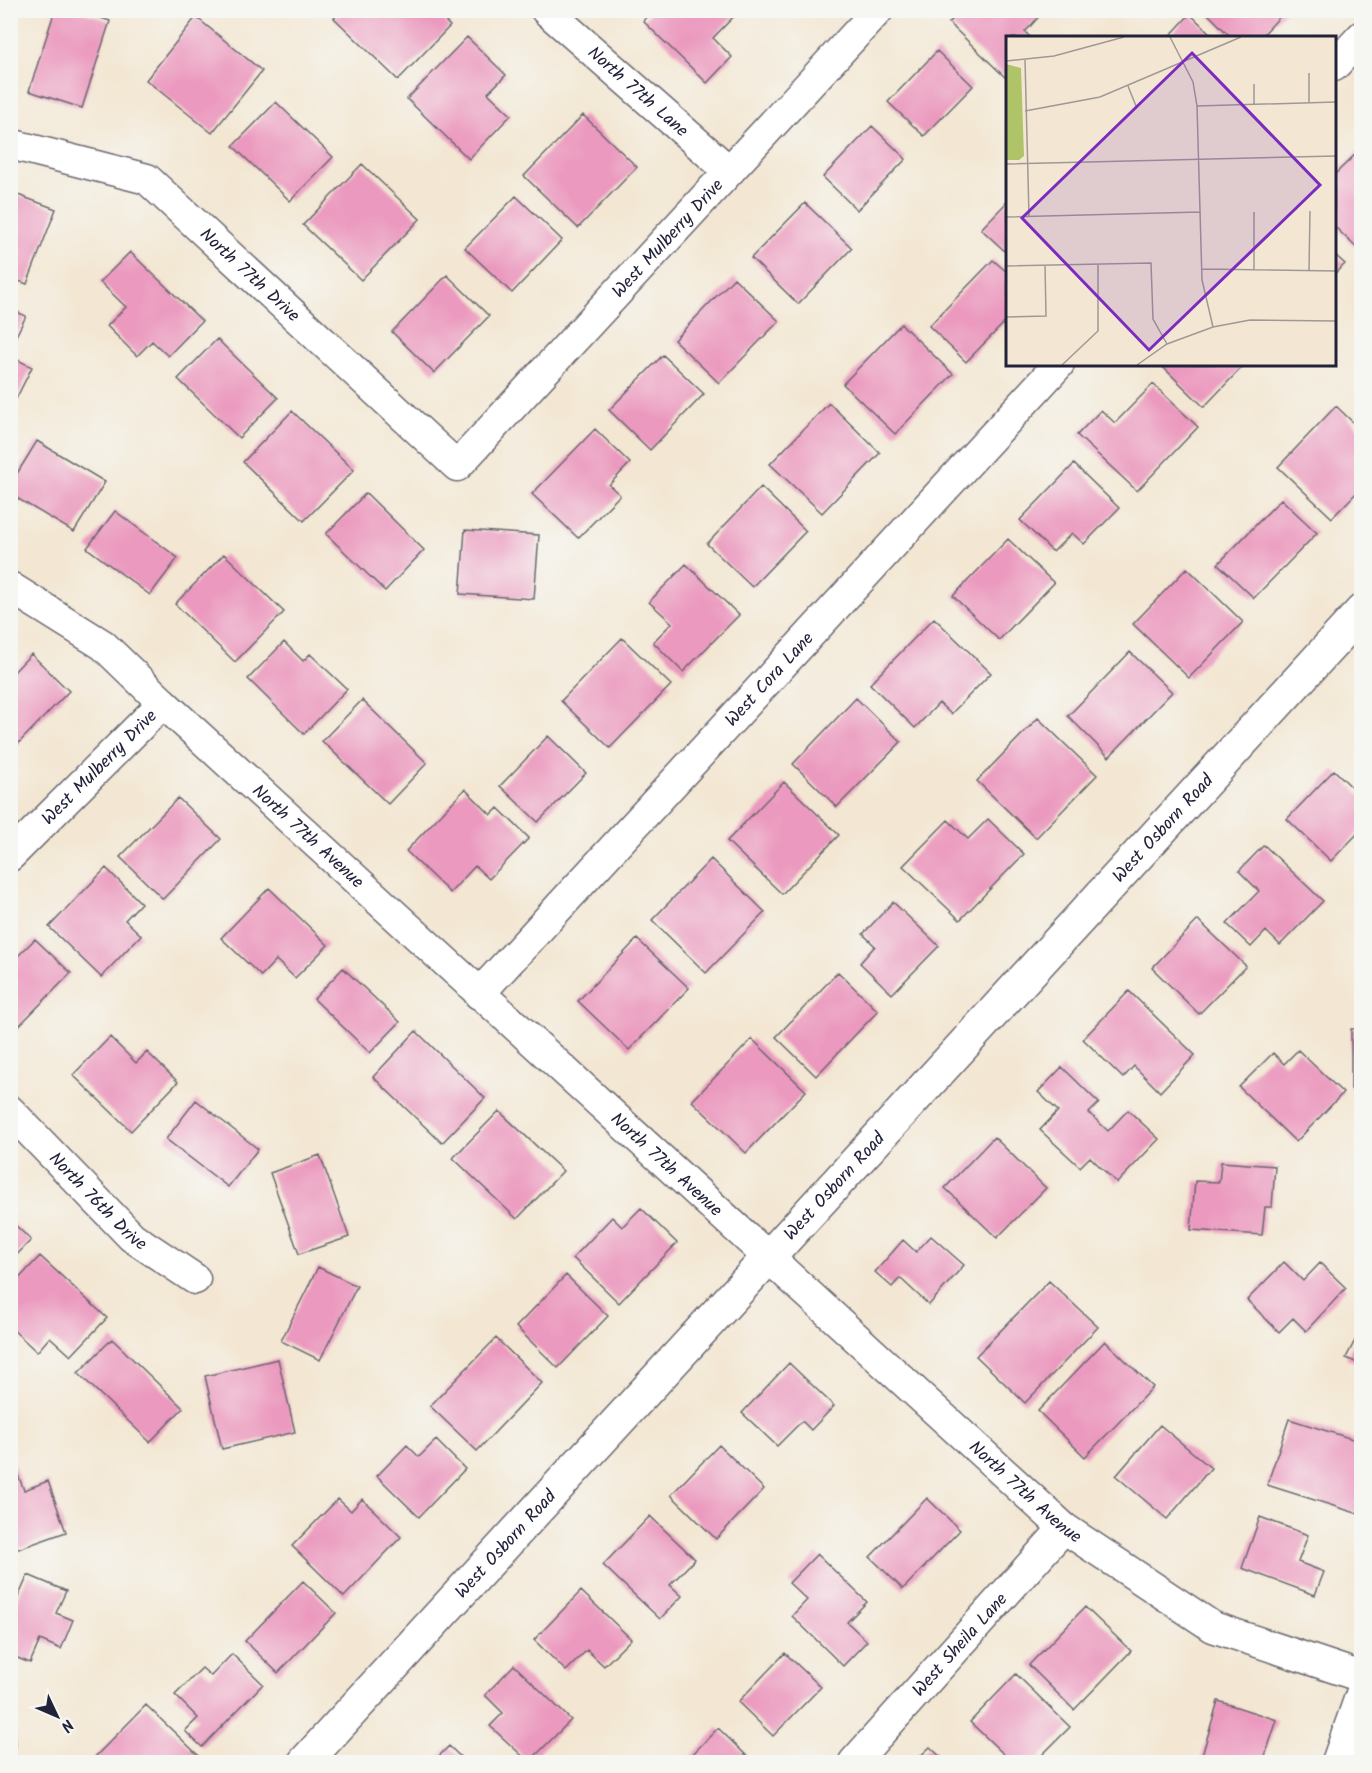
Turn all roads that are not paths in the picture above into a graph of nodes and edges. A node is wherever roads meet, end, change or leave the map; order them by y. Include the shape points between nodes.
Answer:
1 (546, 10) edge
2 (878, 10) edge
3 (10, 144) edge
4 (729, 171) junction
5 (1057, 366) edge
6 (456, 466) joint
7 (10, 587) edge
8 (1362, 611) edge
9 (163, 703) junction
10 (10, 856) edge
11 (479, 994) junction
12 (10, 1111) edge
13 (768, 1259) junction
14 (195, 1280) dead end
15 (1064, 1528) junction
16 (1362, 1677) edge
17 (1362, 1691) edge
18 (305, 1762) edge
19 (854, 1762) edge
20 (1337, 1762) edge

1 - 4 street, North 77th Lane
2 - 4 street, West Mulberry Drive
3 - 6 street, North 77th Drive via 147,179
4 - 6 street, West Mulberry Drive
5 - 11 street, West Cora Lane
7 - 9 street, North 77th Avenue via 103,645
8 - 13 street, West Osborn Road
9 - 10 street, West Mulberry Drive
9 - 11 street, North 77th Avenue
11 - 13 street, North 77th Avenue
12 - 14 street, North 76th Drive via 132,1237
13 - 15 street, North 77th Avenue
13 - 18 street, West Osborn Road
15 - 16 street, North 77th Avenue via 1213,1627
15 - 19 street, West Sheila Lane
17 - 20 street

